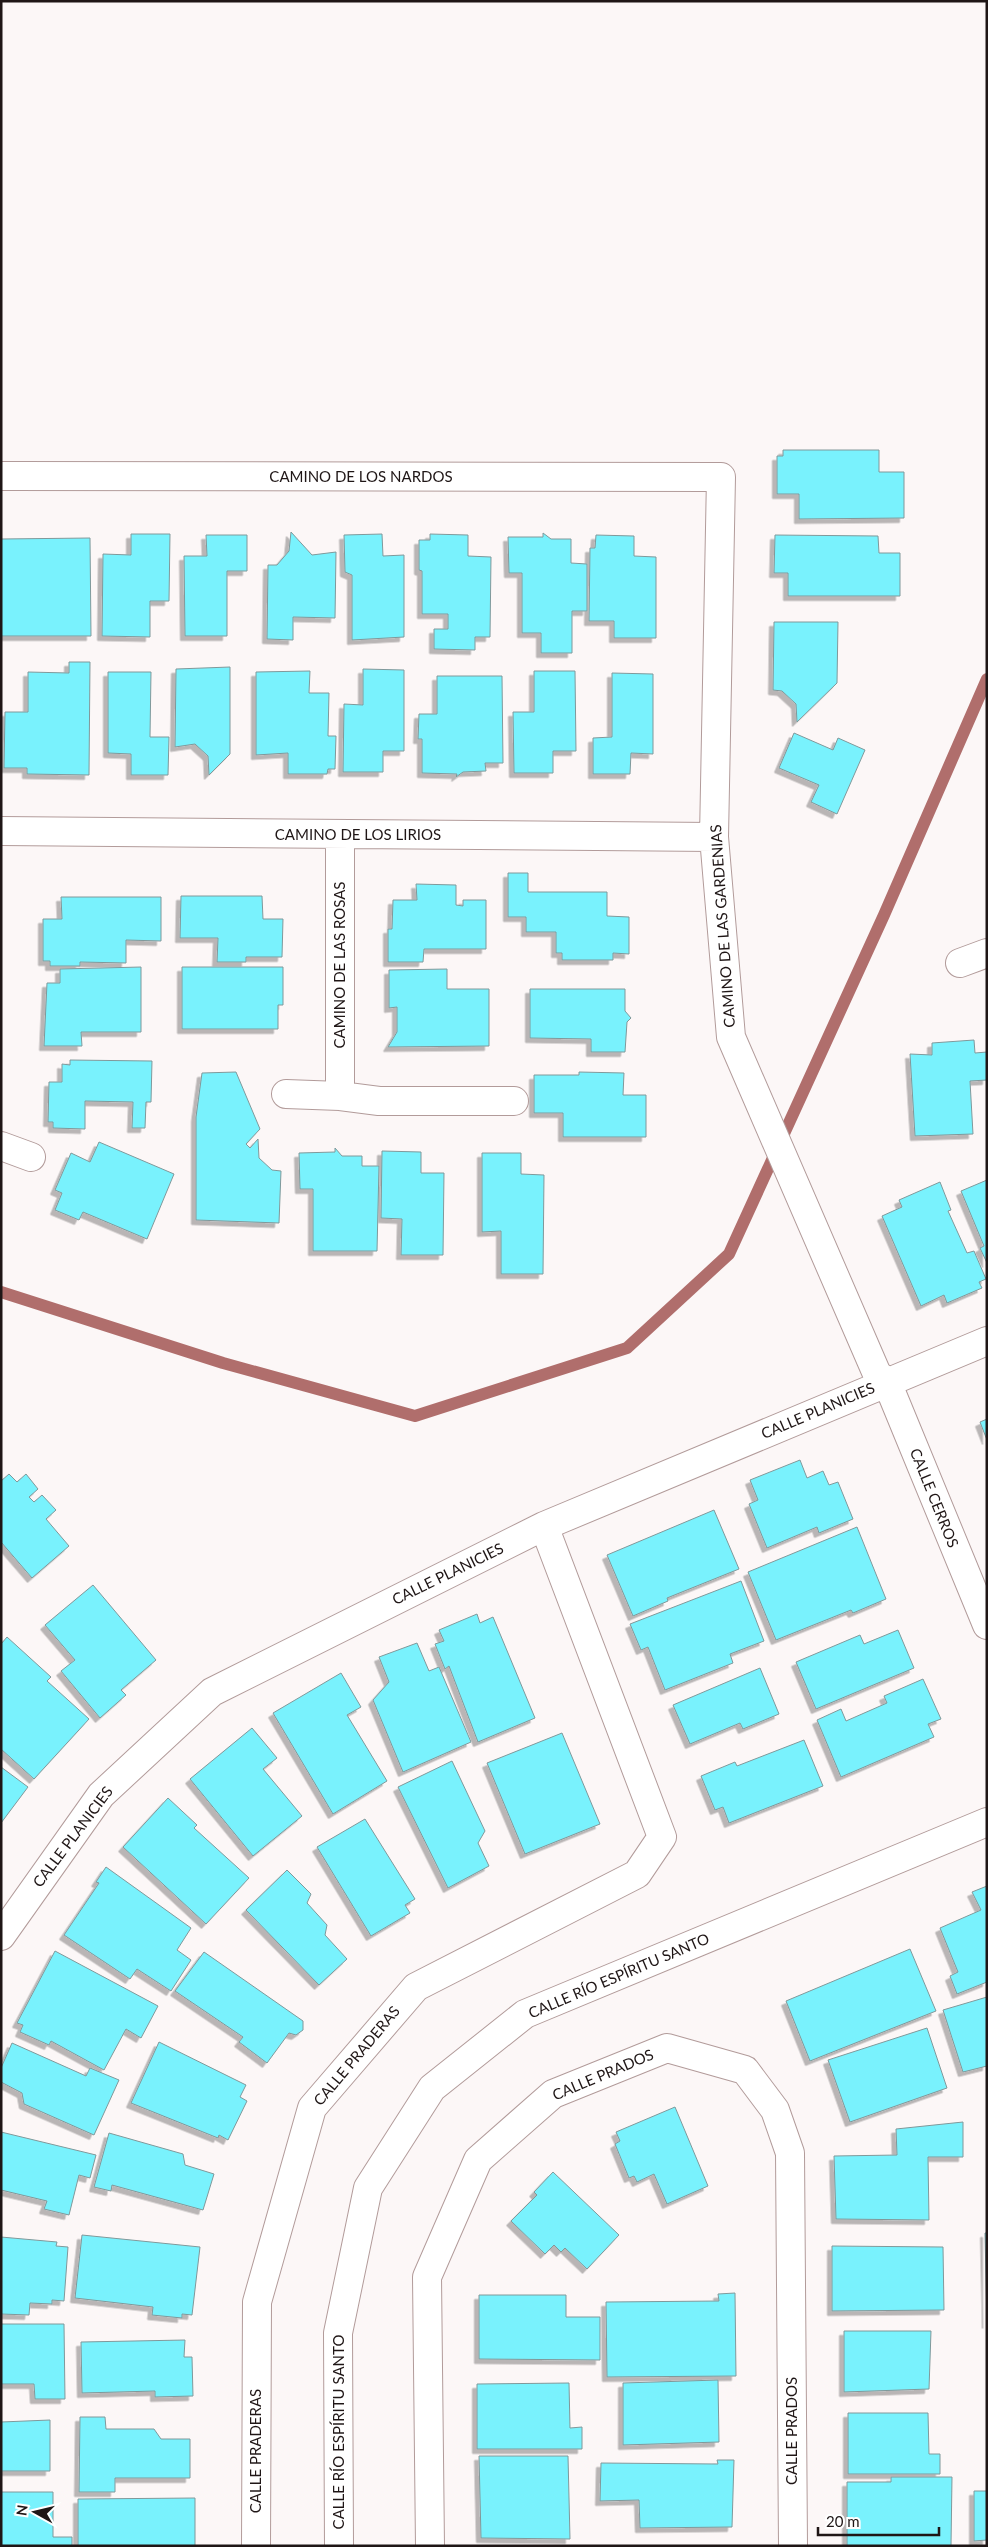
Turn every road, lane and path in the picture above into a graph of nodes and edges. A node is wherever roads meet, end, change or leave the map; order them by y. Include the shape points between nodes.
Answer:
1 (1, 476) edge
2 (722, 477) joint
3 (1, 831) edge
4 (340, 835) junction
5 (714, 836) junction
6 (987, 953) edge
7 (960, 963) dead end
8 (286, 1094) dead end
9 (340, 1096) junction
10 (514, 1101) dead end
11 (1, 1146) edge
12 (31, 1157) dead end
13 (987, 1341) edge
14 (882, 1378) junction
15 (544, 1526) junction
16 (987, 1625) edge
17 (987, 1822) edge
18 (1, 1936) edge
19 (256, 2546) edge
20 (339, 2546) edge
21 (430, 2546) edge
22 (793, 2546) edge

1 - 2 street, CAMINO DE LOS NARDOS
2 - 5 street, CAMINO DE LAS GARDENIAS
3 - 4 street, CAMINO DE LOS LIRIOS
4 - 5 street, CAMINO DE LOS LIRIOS
4 - 9 street, CAMINO DE LAS ROSAS
5 - 14 street, CAMINO DE LAS GARDENIAS via 731,1037
6 - 7 street
8 - 9 street
9 - 10 street via 379,1101
11 - 12 street
13 - 14 street, CALLE PLANICIES
14 - 15 street, CALLE PLANICIES
14 - 16 street, CALLE CERROS
15 - 18 street, CALLE PLANICIES via 212,1692 101,1795
15 - 19 street, CALLE PRADERAS via 662,1837 637,1874 416,1987 312,2108 257,2302
17 - 20 street, CALLE RÍO ESPÍRITU SANTO via 525,2014 432,2088 368,2188 338,2333
21 - 22 street, CALLE PRADOS via 427,2277 478,2160 552,2094 667,2048 744,2070 775,2110 790,2153

